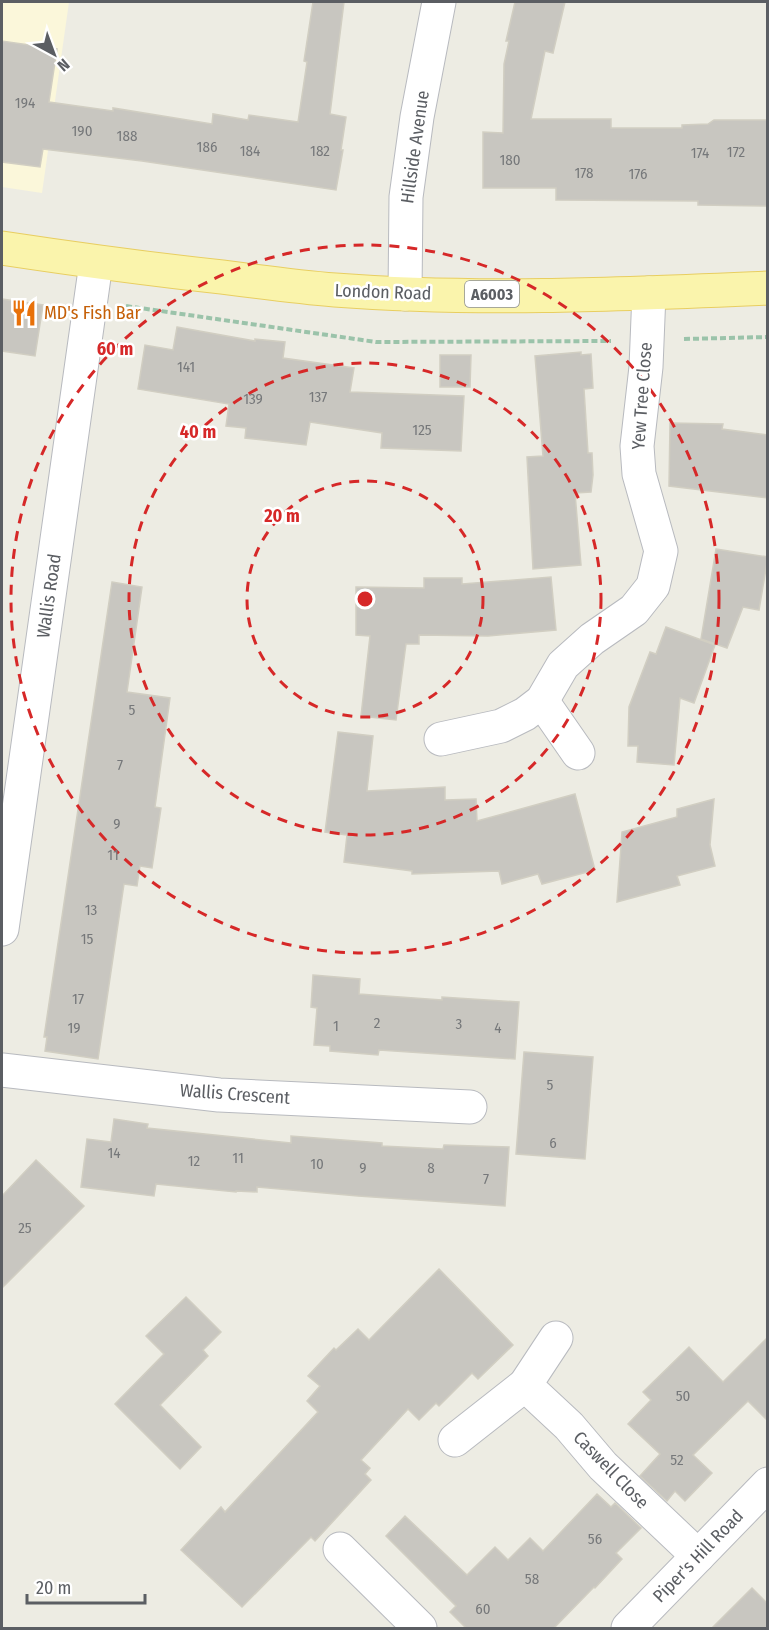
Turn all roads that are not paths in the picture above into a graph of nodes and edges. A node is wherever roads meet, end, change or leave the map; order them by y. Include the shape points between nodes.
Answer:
1 (439, 2) edge
2 (2, 248) edge
3 (96, 262) junction
4 (768, 288) edge
5 (649, 293) junction
6 (405, 294) junction
7 (542, 701) junction
8 (441, 739) dead end
9 (578, 753) dead end
10 (2, 929) edge
11 (2, 1070) edge
12 (470, 1107) dead end
13 (556, 1338) dead end
14 (525, 1385) junction
15 (455, 1440) dead end
16 (768, 1484) edge
17 (340, 1549) dead end
18 (698, 1556) junction
19 (420, 1629) edge
20 (628, 1629) edge

1 - 6 street, Hillside Avenue via 406,198
2 - 3 main road, London Road / A6003
3 - 6 main road, London Road / A6003 via 335,290
3 - 10 street, Wallis Road
4 - 5 main road, London Road / A6003
5 - 6 main road, London Road / A6003
5 - 7 street, Yew Tree Close via 637,446 639,474 661,551 653,586 634,610 563,665
7 - 8 street, Yew Tree Close via 501,726
7 - 9 street
11 - 12 street, Wallis Crescent via 219,1095
13 - 14 street
14 - 15 street
14 - 18 street, Caswell Close
16 - 18 street, Piper's Hill Road
17 - 19 street
18 - 20 street, Piper's Hill Road

